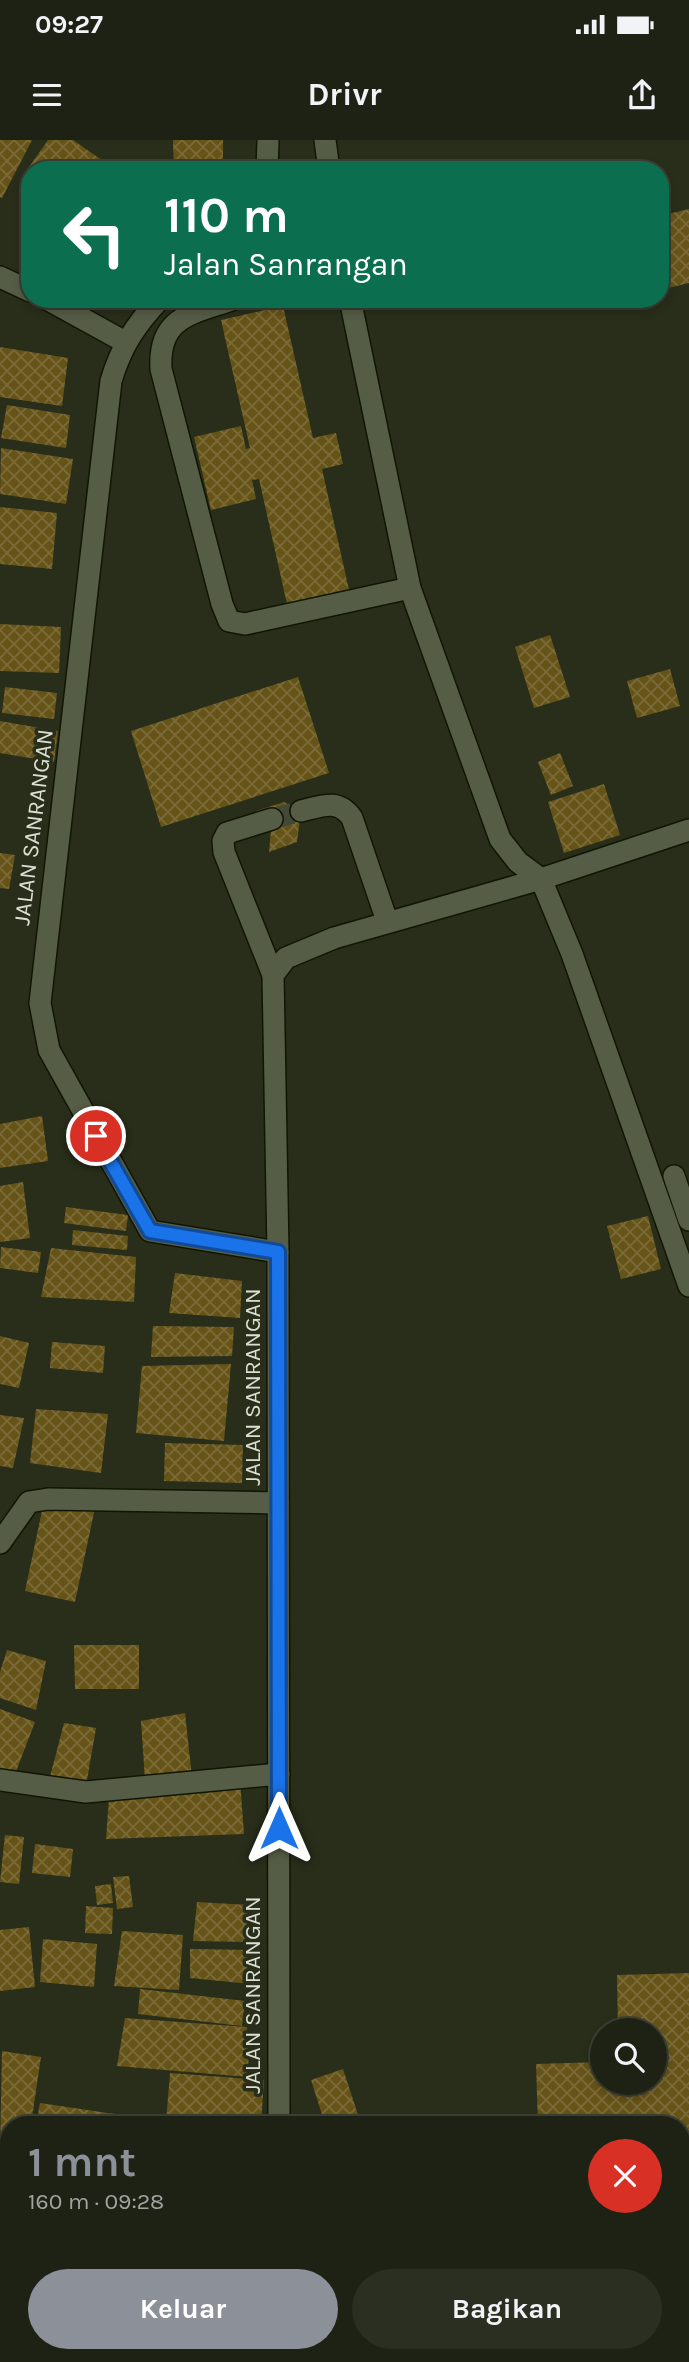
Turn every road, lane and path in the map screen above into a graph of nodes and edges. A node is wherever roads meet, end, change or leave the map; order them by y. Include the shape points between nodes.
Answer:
1 (268, 140) edge
2 (325, 140) edge
3 (267, 161) edge
4 (328, 161) edge
5 (0, 277) edge
6 (21, 287) edge
7 (63, 308) edge
8 (153, 308) edge
9 (209, 308) edge
10 (353, 308) edge
11 (125, 342) junction
12 (410, 588) junction
13 (300, 811) tunnel mouth
14 (272, 819) tunnel mouth
15 (689, 830) edge
16 (541, 879) junction
17 (387, 922) junction
18 (274, 975) junction
19 (681, 1174) edge
20 (653, 1183) junction
21 (689, 1220) edge
22 (278, 1252) junction
23 (689, 1286) edge
24 (278, 1503) junction
25 (0, 1543) edge
26 (279, 1774) junction
27 (0, 1780) edge
28 (279, 2116) edge

1 - 3 street
2 - 4 street
5 - 6 street
7 - 11 street
8 - 11 street, JALAN SANRANGAN
9 - 12 street via 179,319 164,334 161,369 229,621 244,624
10 - 12 street
11 - 22 street, JALAN SANRANGAN via 111,381 41,982 42,1024 49,1050 150,1231
12 - 16 street via 500,839 518,862
13 - 17 street via 334,804 344,807 352,818
14 - 18 street via 227,833 223,841
15 - 16 street
16 - 17 street
16 - 20 street
17 - 18 street via 299,951 286,958
18 - 22 street
19 - 20 street
19 - 21 street
20 - 23 street
22 - 24 street, JALAN SANRANGAN
24 - 25 street via 48,1499 29,1502
24 - 26 street, JALAN SANRANGAN
26 - 27 street via 86,1791
26 - 28 street, JALAN SANRANGAN

